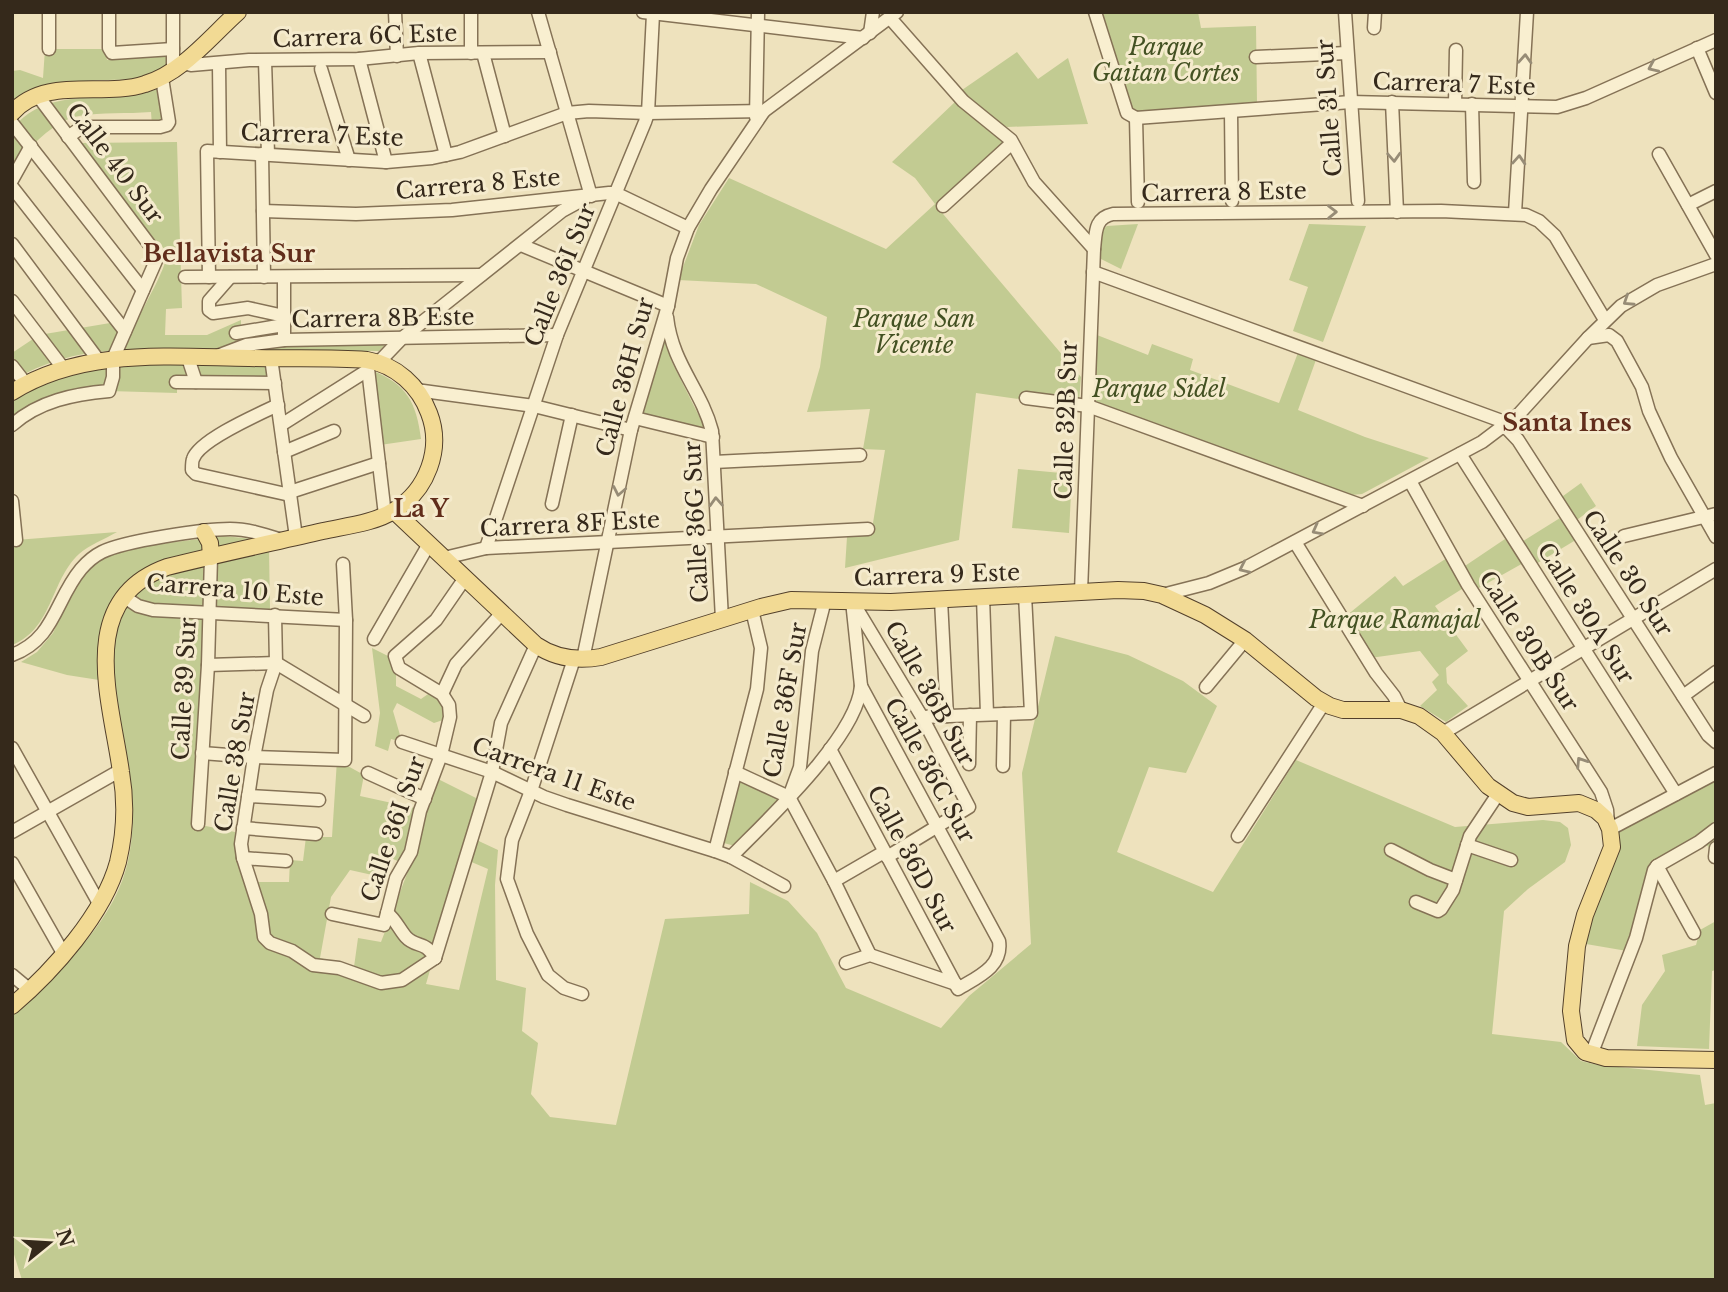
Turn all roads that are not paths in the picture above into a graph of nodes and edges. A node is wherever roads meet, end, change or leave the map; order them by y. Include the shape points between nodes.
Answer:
1 (49, 12) edge
2 (109, 12) edge
3 (173, 12) edge
4 (238, 12) edge
5 (395, 12) edge
6 (471, 12) edge
7 (538, 12) edge
8 (758, 12) edge
9 (873, 12) edge
10 (1095, 12) edge
11 (1345, 12) edge
12 (1375, 12) edge
13 (1527, 12) edge
14 (648, 13) edge
15 (894, 15) edge
16 (758, 27) junction
17 (1374, 28) dead end
18 (866, 35) junction
19 (1716, 40) edge
20 (49, 48) dead end
21 (1697, 48) junction
22 (173, 49) junction
23 (1457, 50) dead end
24 (550, 52) junction
25 (419, 53) junction
26 (477, 53) junction
27 (1347, 53) junction
28 (397, 56) junction
29 (1256, 57) dead end
30 (359, 59) junction
31 (265, 61) junction
32 (219, 64) junction
33 (321, 69) dead end
34 (172, 70) junction
35 (1716, 93) edge
36 (38, 96) junction
37 (1351, 102) junction
38 (1392, 102) junction
39 (1455, 104) junction
40 (1472, 104) junction
41 (1522, 107) junction
42 (1231, 112) junction
43 (12, 113) edge
44 (567, 113) junction
45 (648, 113) junction
46 (758, 115) junction
47 (1136, 118) junction
48 (12, 122) edge
49 (505, 136) junction
50 (68, 137) junction
51 (1012, 143) junction
52 (31, 146) junction
53 (214, 152) junction
54 (265, 154) junction
55 (1660, 154) dead end
56 (446, 155) junction
57 (349, 160) junction
58 (386, 162) junction
59 (12, 180) edge
60 (1474, 182) dead end
61 (12, 187) edge
62 (1716, 191) edge
63 (615, 193) junction
64 (591, 196) junction
65 (1233, 201) dead end
66 (1358, 201) dead end
67 (1138, 202) dead end
68 (1688, 205) junction
69 (943, 206) dead end
70 (263, 211) junction
71 (1397, 212) junction
72 (1515, 213) junction
73 (688, 228) junction
74 (12, 244) edge
75 (521, 245) junction
76 (1094, 249) junction
77 (1716, 255) edge
78 (1716, 264) edge
79 (583, 272) junction
80 (1093, 272) junction
81 (481, 275) junction
82 (185, 277) dead end
83 (209, 277) junction
84 (230, 277) junction
85 (264, 277) junction
86 (284, 277) junction
87 (143, 290) junction
88 (12, 301) edge
89 (668, 306) junction
90 (1605, 320) junction
91 (284, 321) junction
92 (125, 331) junction
93 (236, 333) dead end
94 (556, 335) junction
95 (1588, 338) junction
96 (401, 339) junction
97 (284, 340) junction
98 (188, 358) junction
99 (213, 358) junction
100 (271, 358) junction
101 (106, 360) junction
102 (372, 364) junction
103 (12, 366) edge
104 (63, 368) junction
105 (176, 382) dead end
106 (195, 382) junction
107 (275, 383) junction
108 (19, 388) edge
109 (416, 390) junction
110 (1026, 398) dead end
111 (278, 405) junction
112 (534, 406) junction
113 (1088, 406) junction
114 (572, 415) junction
115 (633, 424) junction
116 (12, 425) edge
117 (281, 425) junction
118 (1505, 426) junction
119 (334, 431) dead end
120 (713, 437) junction
121 (284, 452) junction
122 (1460, 454) junction
123 (860, 455) dead end
124 (714, 462) junction
125 (379, 463) junction
126 (1410, 481) junction
127 (290, 493) junction
128 (12, 501) edge
129 (552, 504) dead end
130 (1363, 506) junction
131 (389, 513) junction
132 (1710, 515) edge
133 (868, 529) dead end
134 (204, 532) junction
135 (1624, 536) dead end
136 (1716, 537) edge
137 (718, 538) junction
138 (289, 539) junction
139 (16, 540) dead end
140 (608, 541) junction
141 (1295, 542) junction
142 (429, 544) junction
143 (486, 548) junction
144 (211, 557) junction
145 (444, 558) junction
146 (343, 564) dead end
147 (1716, 569) edge
148 (465, 578) junction
149 (1081, 592) junction
150 (1025, 595) junction
151 (1162, 595) junction
152 (123, 596) junction
153 (983, 597) junction
154 (825, 600) junction
155 (941, 600) junction
156 (852, 601) junction
157 (752, 610) junction
158 (209, 613) junction
159 (502, 613) junction
160 (275, 615) junction
161 (1633, 618) junction
162 (722, 619) junction
163 (346, 620) junction
164 (374, 639) dead end
165 (1245, 640) junction
166 (536, 645) junction
167 (1583, 648) junction
168 (12, 655) edge
169 (578, 659) junction
170 (276, 663) junction
171 (208, 665) junction
172 (1716, 672) edge
173 (1529, 681) junction
174 (861, 686) junction
175 (1206, 687) dead end
176 (1683, 696) junction
177 (445, 700) junction
178 (1324, 703) junction
179 (346, 705) junction
180 (1401, 710) junction
181 (1004, 714) junction
182 (970, 715) junction
183 (987, 715) junction
184 (365, 716) dead end
185 (947, 716) junction
186 (922, 717) junction
187 (1443, 733) junction
188 (402, 742) dead end
189 (1716, 742) edge
190 (12, 748) edge
191 (830, 749) junction
192 (202, 752) junction
193 (441, 755) junction
194 (254, 757) junction
195 (969, 764) dead end
196 (1003, 766) dead end
197 (121, 770) junction
198 (492, 772) junction
199 (735, 772) junction
200 (368, 773) dead end
201 (1716, 773) edge
202 (531, 791) junction
203 (1498, 794) junction
204 (1676, 794) junction
205 (248, 796) junction
206 (789, 797) junction
207 (425, 799) junction
208 (319, 800) dead end
209 (48, 812) junction
210 (198, 824) dead end
211 (937, 826) junction
212 (1609, 826) junction
213 (243, 828) junction
214 (1716, 829) edge
215 (12, 832) edge
216 (316, 834) dead end
217 (1238, 836) dead end
218 (1467, 845) junction
219 (1391, 850) dead end
220 (715, 851) junction
221 (886, 854) junction
222 (731, 857) junction
223 (243, 858) junction
224 (286, 860) dead end
225 (1511, 860) dead end
226 (12, 863) edge
227 (1657, 866) junction
228 (1456, 880) junction
229 (834, 881) junction
230 (784, 886) dead end
231 (1416, 902) dead end
232 (100, 905) junction
233 (332, 915) dead end
234 (385, 919) junction
235 (1694, 933) dead end
236 (63, 953) junction
237 (870, 955) junction
238 (435, 958) junction
239 (846, 963) dead end
240 (12, 975) edge
241 (957, 986) junction
242 (30, 990) junction
243 (582, 994) dead end
244 (12, 1006) edge
245 (1591, 1055) junction
246 (1716, 1060) edge

1 - 20 street
2 - 22 street via 113,53
3 - 22 street
4 - 34 main road
5 - 28 street
6 - 26 street
7 - 24 street
8 - 16 street
9 - 18 street
10 - 47 street via 1126,110
11 - 27 street, Calle 31 Sur
12 - 17 street
41 -> 13 street
14 - 16 street
14 - 45 street, Calle 36I Sur
15 - 18 street
15 - 51 street via 963,101
16 - 18 street
16 - 46 street
18 - 46 street
19 - 21 street, Carrera 7 Este
21 - 35 street
21 -> 41 street, Carrera 7 Este via 1577,102
22 - 34 street
23 - 39 street
24 - 26 street, Carrera 6C Este
24 - 44 street
25 - 26 street, Carrera 6C Este
25 - 28 street, Carrera 6C Este
25 - 56 street
26 - 49 street
27 - 29 street
27 - 37 street, Calle 31 Sur
28 - 30 street, Carrera 6C Este
30 - 31 street, Carrera 6C Este
30 - 58 street
31 - 32 street, Carrera 6C Este
31 - 54 street
32 - 34 street, Carrera 6C Este
32 - 53 street
33 - 57 street
34 - 36 main road via 138,86 62,90
34 - 50 street via 169,122 160,128 82,127
36 - 43 main road
36 - 50 street, Calle 40 Sur
37 - 38 street, Carrera 7 Este
37 - 42 street, Carrera 7 Este
37 - 66 street, Calle 31 Sur
38 - 39 street, Carrera 7 Este
38 -> 71 street
39 - 40 street, Carrera 7 Este
40 - 41 street, Carrera 7 Este
40 - 60 street
72 -> 41 street
42 - 47 street, Carrera 7 Este
42 - 65 street
44 - 45 street, Carrera 7 Este
44 - 49 street, Carrera 7 Este
44 - 64 street
45 - 46 street, Carrera 7 Este
45 - 63 street, Calle 36I Sur
46 - 73 street, Calle 36H Sur
47 - 67 street
48 - 52 street
49 - 56 street, Carrera 7 Este
50 - 87 street, Calle 40 Sur via 158,256
51 - 69 street
51 - 76 street via 1034,182
52 - 59 street
52 - 87 street
53 - 54 street, Carrera 7 Este
53 - 83 street
54 - 57 street, Carrera 7 Este
54 - 70 street
55 - 68 street
56 - 58 street, Carrera 7 Este
57 - 58 street, Carrera 7 Este
61 - 92 street
62 - 68 street
63 - 64 street, Carrera 8 Este
63 - 73 street
63 - 79 street, Calle 36I Sur
64 - 70 street, Carrera 8 Este via 452,210
64 - 75 street via 562,211
68 - 77 street
70 - 85 street
71 - 72 street, Carrera 8 Este
76 -> 71 street, Carrera 8 Este via 1098,221 1113,214
72 - 90 street, Carrera 8 Este via 1545,225 1560,242
73 - 89 street, Calle 36H Sur
74 - 101 street
75 - 79 street
75 - 81 street
76 - 80 street, Calle 32B Sur
78 -> 90 street, Carrera 9 Este via 1637,295
79 - 89 street
79 - 94 street, Calle 36I Sur
80 - 113 street, Calle 32B Sur
80 - 118 street via 1478,412
81 - 86 street
81 - 96 street
82 - 83 street
83 - 84 street
84 - 85 street
84 - 91 street via 209,301 209,310 219,313 248,308
85 - 86 street
86 - 91 street
87 - 92 street
88 - 104 street
89 - 115 street, Calle 36H Sur
89 - 120 street, Calle 36G Sur via 675,355 707,415
90 - 95 street, Carrera 9 Este
91 - 93 street
91 - 97 street
92 - 101 street
94 - 96 street, Carrera 8B Este
94 - 112 street, Calle 36I Sur
95 - 118 street, Carrera 9 Este
95 - 132 street via 1609,335 1617,341 1671,458
96 - 97 street, Carrera 8B Este
96 - 102 street
97 - 99 street, Carrera 8B Este via 246,345
98 - 99 main road
98 - 101 main road
98 - 106 street
99 - 100 main road
100 - 102 main road
100 - 107 street
101 - 104 main road
101 - 116 street via 113,377 109,391 58,399
102 - 109 main road via 398,373
102 - 117 street
102 - 125 street
103 - 108 street
104 - 108 main road
105 - 106 street
106 - 107 street
107 - 111 street
109 - 112 street
109 - 131 main road via 432,420 432,456 418,490
110 - 113 street
111 - 117 street
111 - 127 street via 207,444 194,456 192,470
112 - 114 street
112 - 143 street, Calle 36I Sur
113 - 130 street
113 - 149 street, Calle 32B Sur
114 - 115 street
114 - 129 street
115 - 120 street
115 -> 140 street, Calle 36H Sur
117 - 121 street
118 - 122 street, Carrera 9 Este
118 - 161 street, Calle 30 Sur
119 - 121 street
120 - 124 street, Calle 36G Sur
121 - 127 street
122 - 126 street, Carrera 9 Este
122 - 167 street, Calle 30A Sur
123 - 124 street
137 -> 124 street, Calle 36G Sur
125 - 127 street
125 - 131 street
126 - 130 street, Carrera 9 Este
126 - 173 street, Calle 30B Sur via 1454,562
127 - 138 street
128 - 139 street
130 -> 141 street, Carrera 9 Este
131 - 138 main road
131 - 142 main road
132 - 135 street
132 - 136 street
133 - 137 street, Carrera 8F Este
134 - 138 street via 239,530
134 - 144 main road
134 - 168 street via 100,552 75,577 43,634
137 - 140 street, Carrera 8F Este
137 - 162 street, Calle 36G Sur
138 - 144 main road
140 - 143 street, Carrera 8F Este
140 - 169 street, Calle 36H Sur
141 -> 151 street, Carrera 9 Este via 1217,580
141 - 180 street
142 - 145 main road
142 - 164 street
143 - 145 street, Carrera 8F Este
144 - 152 main road via 159,570
144 - 158 street, Calle 39 Sur
145 - 148 main road
146 - 163 street
147 - 161 street
148 - 159 main road
148 - 177 street via 436,620 399,651 396,659 399,667
149 - 150 main road, Carrera 9 Este
149 - 151 main road, Carrera 9 Este via 1132,590
150 - 153 main road, Carrera 9 Este
150 - 181 street via 1031,713
151 - 165 main road
152 - 158 street, Carrera 10 Este via 153,610
152 - 197 main road via 110,626 105,662
153 - 155 main road, Carrera 9 Este
153 - 183 street
154 - 156 main road, Carrera 9 Este
154 - 157 main road, Carrera 9 Este via 791,600
154 - 206 street, Calle 36F Sur via 812,651 800,767
155 - 156 main road, Carrera 9 Este
155 - 185 street
156 - 174 street, Calle 36C Sur
156 - 186 street, Calle 36B Sur
157 - 162 main road, Carrera 9 Este
157 - 199 street via 761,662
158 - 160 street, Carrera 10 Este
158 - 171 street, Calle 39 Sur
159 - 166 main road
159 - 177 street, Calle 36I Sur via 456,664
160 - 163 street, Carrera 10 Este
160 - 170 street, Calle 38 Sur
161 - 167 street
161 - 176 street, Calle 30 Sur
162 - 169 main road, Carrera 9 Este via 601,657
163 - 179 street
165 - 175 street
165 - 178 main road
166 - 169 main road
166 - 198 street via 501,723
167 - 173 street
167 - 204 street, Calle 30A Sur
169 - 202 street, Calle 36H Sur
170 - 171 street
170 - 179 street
170 - 194 street, Calle 38 Sur
171 - 192 street, Calle 39 Sur
172 - 176 street
173 - 187 street
212 -> 173 street, Calle 30B Sur via 1601,792
174 - 191 street via 854,711
174 - 211 street, Calle 36C Sur
176 - 189 street, Calle 30 Sur
177 - 193 street, Calle 36I Sur via 450,717
178 - 180 main road via 1343,710
178 - 217 street
179 - 184 street
179 - 194 street via 345,760
180 - 187 main road
181 - 183 street
181 - 196 street
182 - 183 street
182 - 185 street
182 - 195 street
185 - 186 street
186 - 211 street, Calle 36B Sur via 969,807
187 - 203 main road
188 - 193 street, Carrera 11 Este
190 - 209 street
191 - 206 street
191 - 221 street, Calle 36D Sur
192 - 194 street
192 - 210 street, Calle 39 Sur
193 - 198 street, Carrera 11 Este
193 - 207 street, Calle 36I Sur
194 - 205 street, Calle 38 Sur
197 - 209 street
197 - 232 main road via 121,843
198 - 202 street, Carrera 11 Este
198 - 238 street
199 - 206 street
199 - 220 street
200 - 207 street
201 - 204 street
202 - 220 street, Carrera 11 Este
202 - 243 street, Calle 36H Sur via 512,840 508,879 527,934 548,975 564,988
203 - 212 main road via 1521,806 1585,805
203 - 218 street
204 - 212 street
205 - 208 street
205 - 213 street, Calle 38 Sur
206 - 222 street
206 - 229 street, Calle 36F Sur
207 - 234 street, Calle 36I Sur
209 - 215 street
209 - 232 street
211 - 221 street
211 - 241 street, Calle 36C Sur via 997,936 1000,950 992,967
212 - 245 main road via 1611,853 1588,904 1579,938 1571,1011 1575,1040
213 - 216 street
213 - 223 street, Calle 38 Sur
214 - 227 street
218 - 225 street
218 - 228 street
219 - 228 street
220 - 222 street, Carrera 11 Este
221 - 229 street
221 - 241 street, Calle 36D Sur
222 - 230 street, Carrera 11 Este
223 - 224 street
223 - 238 street, Calle 38 Sur via 264,937 270,943 313,965 339,968 381,983 402,980
226 - 236 street
227 - 235 street
227 - 245 street via 1636,938
228 - 231 street via 1438,911
229 - 237 street, Calle 36F Sur
232 - 236 main road
233 - 234 street
234 - 238 street via 430,949
236 - 242 main road
237 - 239 street
237 - 241 street
240 - 242 street
242 - 244 main road
245 - 246 main road

